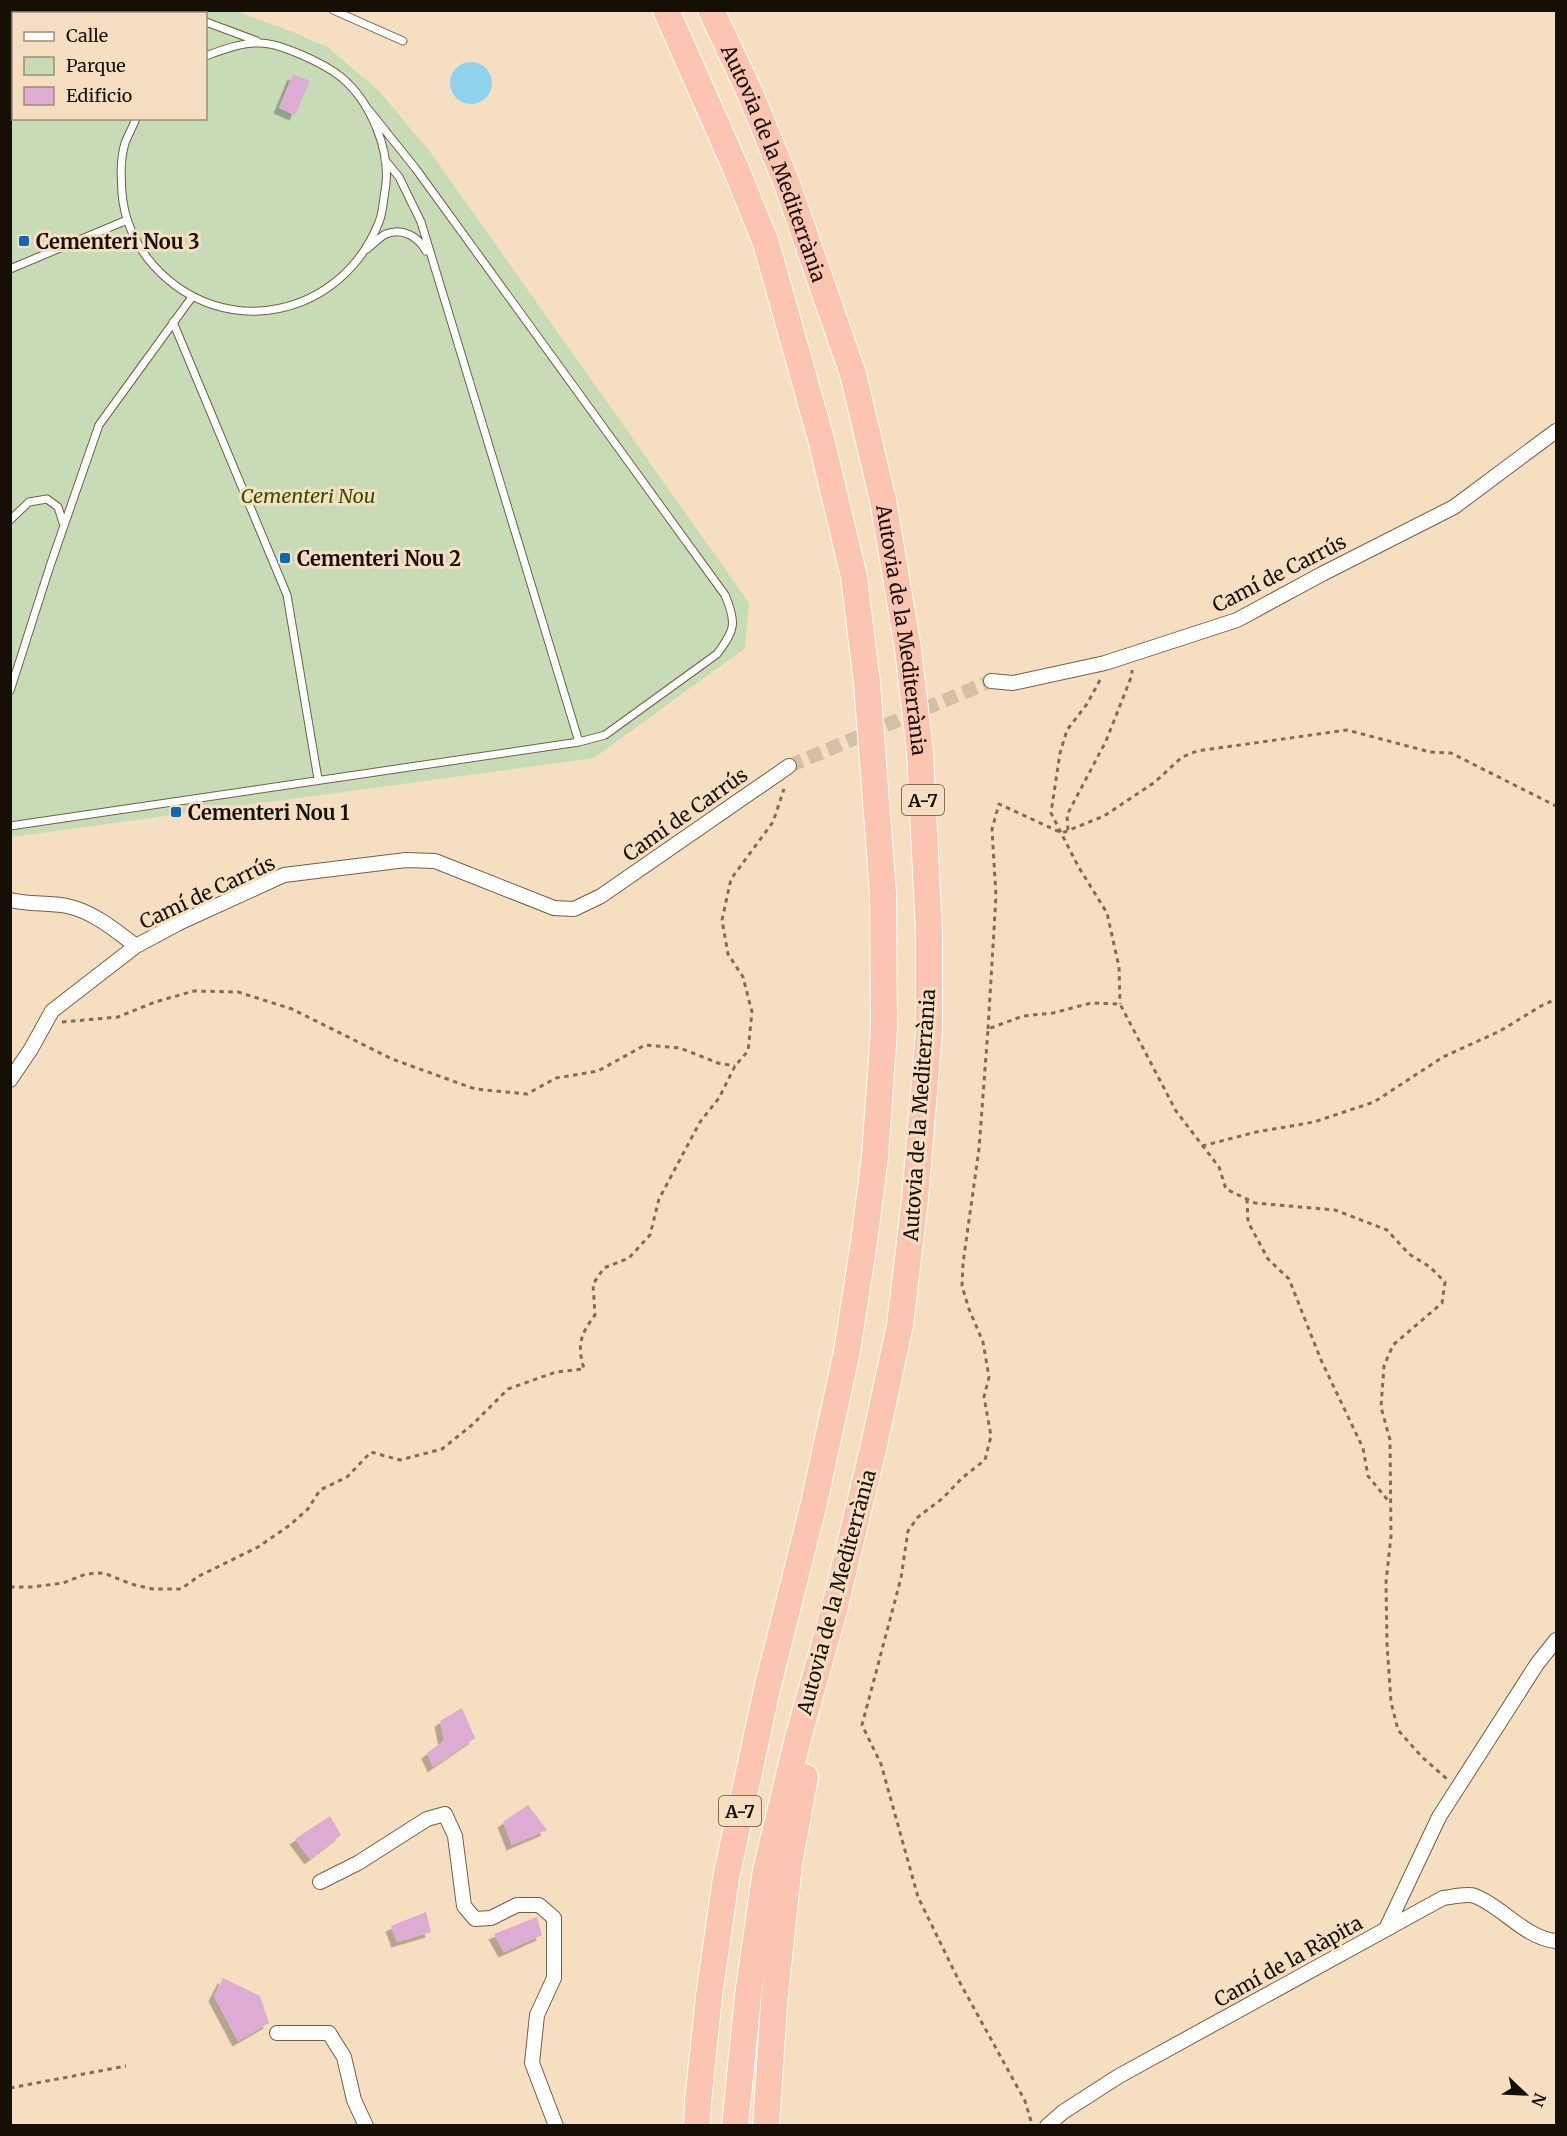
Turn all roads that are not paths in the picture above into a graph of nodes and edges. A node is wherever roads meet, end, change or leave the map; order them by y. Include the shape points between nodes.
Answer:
1 (333, 10) edge
2 (666, 10) edge
3 (711, 10) edge
4 (207, 22) edge
5 (404, 41) dead end
6 (259, 42) junction
7 (207, 56) edge
8 (368, 109) junction
9 (135, 120) edge
10 (384, 159) junction
11 (127, 220) junction
12 (365, 251) junction
13 (10, 269) edge
14 (435, 273) junction
15 (192, 297) junction
16 (173, 322) junction
17 (1557, 431) edge
18 (10, 520) edge
19 (64, 526) junction
20 (991, 681) tunnel mouth
21 (10, 691) edge
22 (579, 742) junction
23 (789, 766) tunnel mouth
24 (318, 779) junction
25 (10, 826) edge
26 (10, 900) edge
27 (136, 946) junction
28 (10, 1080) edge
29 (833, 1614) junction
30 (1557, 1640) edge
31 (320, 1882) dead end
32 (1386, 1929) junction
33 (1557, 1941) edge
34 (277, 2033) dead end
35 (366, 2126) edge
36 (556, 2126) edge
37 (697, 2126) edge
38 (735, 2126) edge
39 (766, 2126) edge
40 (1047, 2126) edge

1 - 5 lane
2 - 37 highway, Autovia de la Mediterrània / A-7 via 766,243 821,439 854,577 867,683 883,893 884,1029 864,1242 847,1351 726,1878 709,1996
3 - 29 highway, Autovia de la Mediterrània / A-7 via 783,174 853,374 883,500 908,649 920,753 929,933 929,1031 915,1199 900,1325
4 - 6 lane
6 - 7 lane
6 - 8 lane via 303,54 341,77
8 - 10 lane
8 - 22 lane via 416,169 725,595 734,617 729,639 717,654 605,735
9 - 11 lane via 125,144 121,171
10 - 12 lane via 387,180 380,220
10 - 14 lane via 399,177 421,222
11 - 13 lane
11 - 15 lane via 145,256 167,280
12 - 14 lane via 385,234 408,234 419,240
12 - 15 lane via 347,273 320,294 285,308 255,312 223,308
14 - 22 lane
15 - 16 lane
16 - 19 lane via 99,426
16 - 24 lane via 287,595
17 - 20 street, Camí de Carrús via 1454,507 1237,620 1105,663 1013,683
18 - 19 lane via 29,502 47,499 58,507
19 - 21 lane
22 - 24 lane
23 - 27 street, Camí de Carrús via 601,896 574,909 554,908 435,861 406,860 284,875
24 - 25 lane
26 - 27 street via 67,906 102,920
27 - 28 street, Camí de Carrús via 52,1011
29 - 38 highway, Autovia de la Mediterrània / A-7 via 766,1870
29 - 39 highway via 789,1864
30 - 32 street via 1537,1664 1439,1817
31 - 36 street via 427,1820 445,1814 455,1836 464,1906 475,1919 491,1918 517,1905 539,1905 554,1918 554,1978 537,2015 532,2063
32 - 33 street, Camí de la Ràpita via 1443,1898 1473,1895 1522,1927
32 - 40 street, Camí de la Ràpita via 1119,2076
34 - 35 street via 329,2033 344,2057 354,2100

